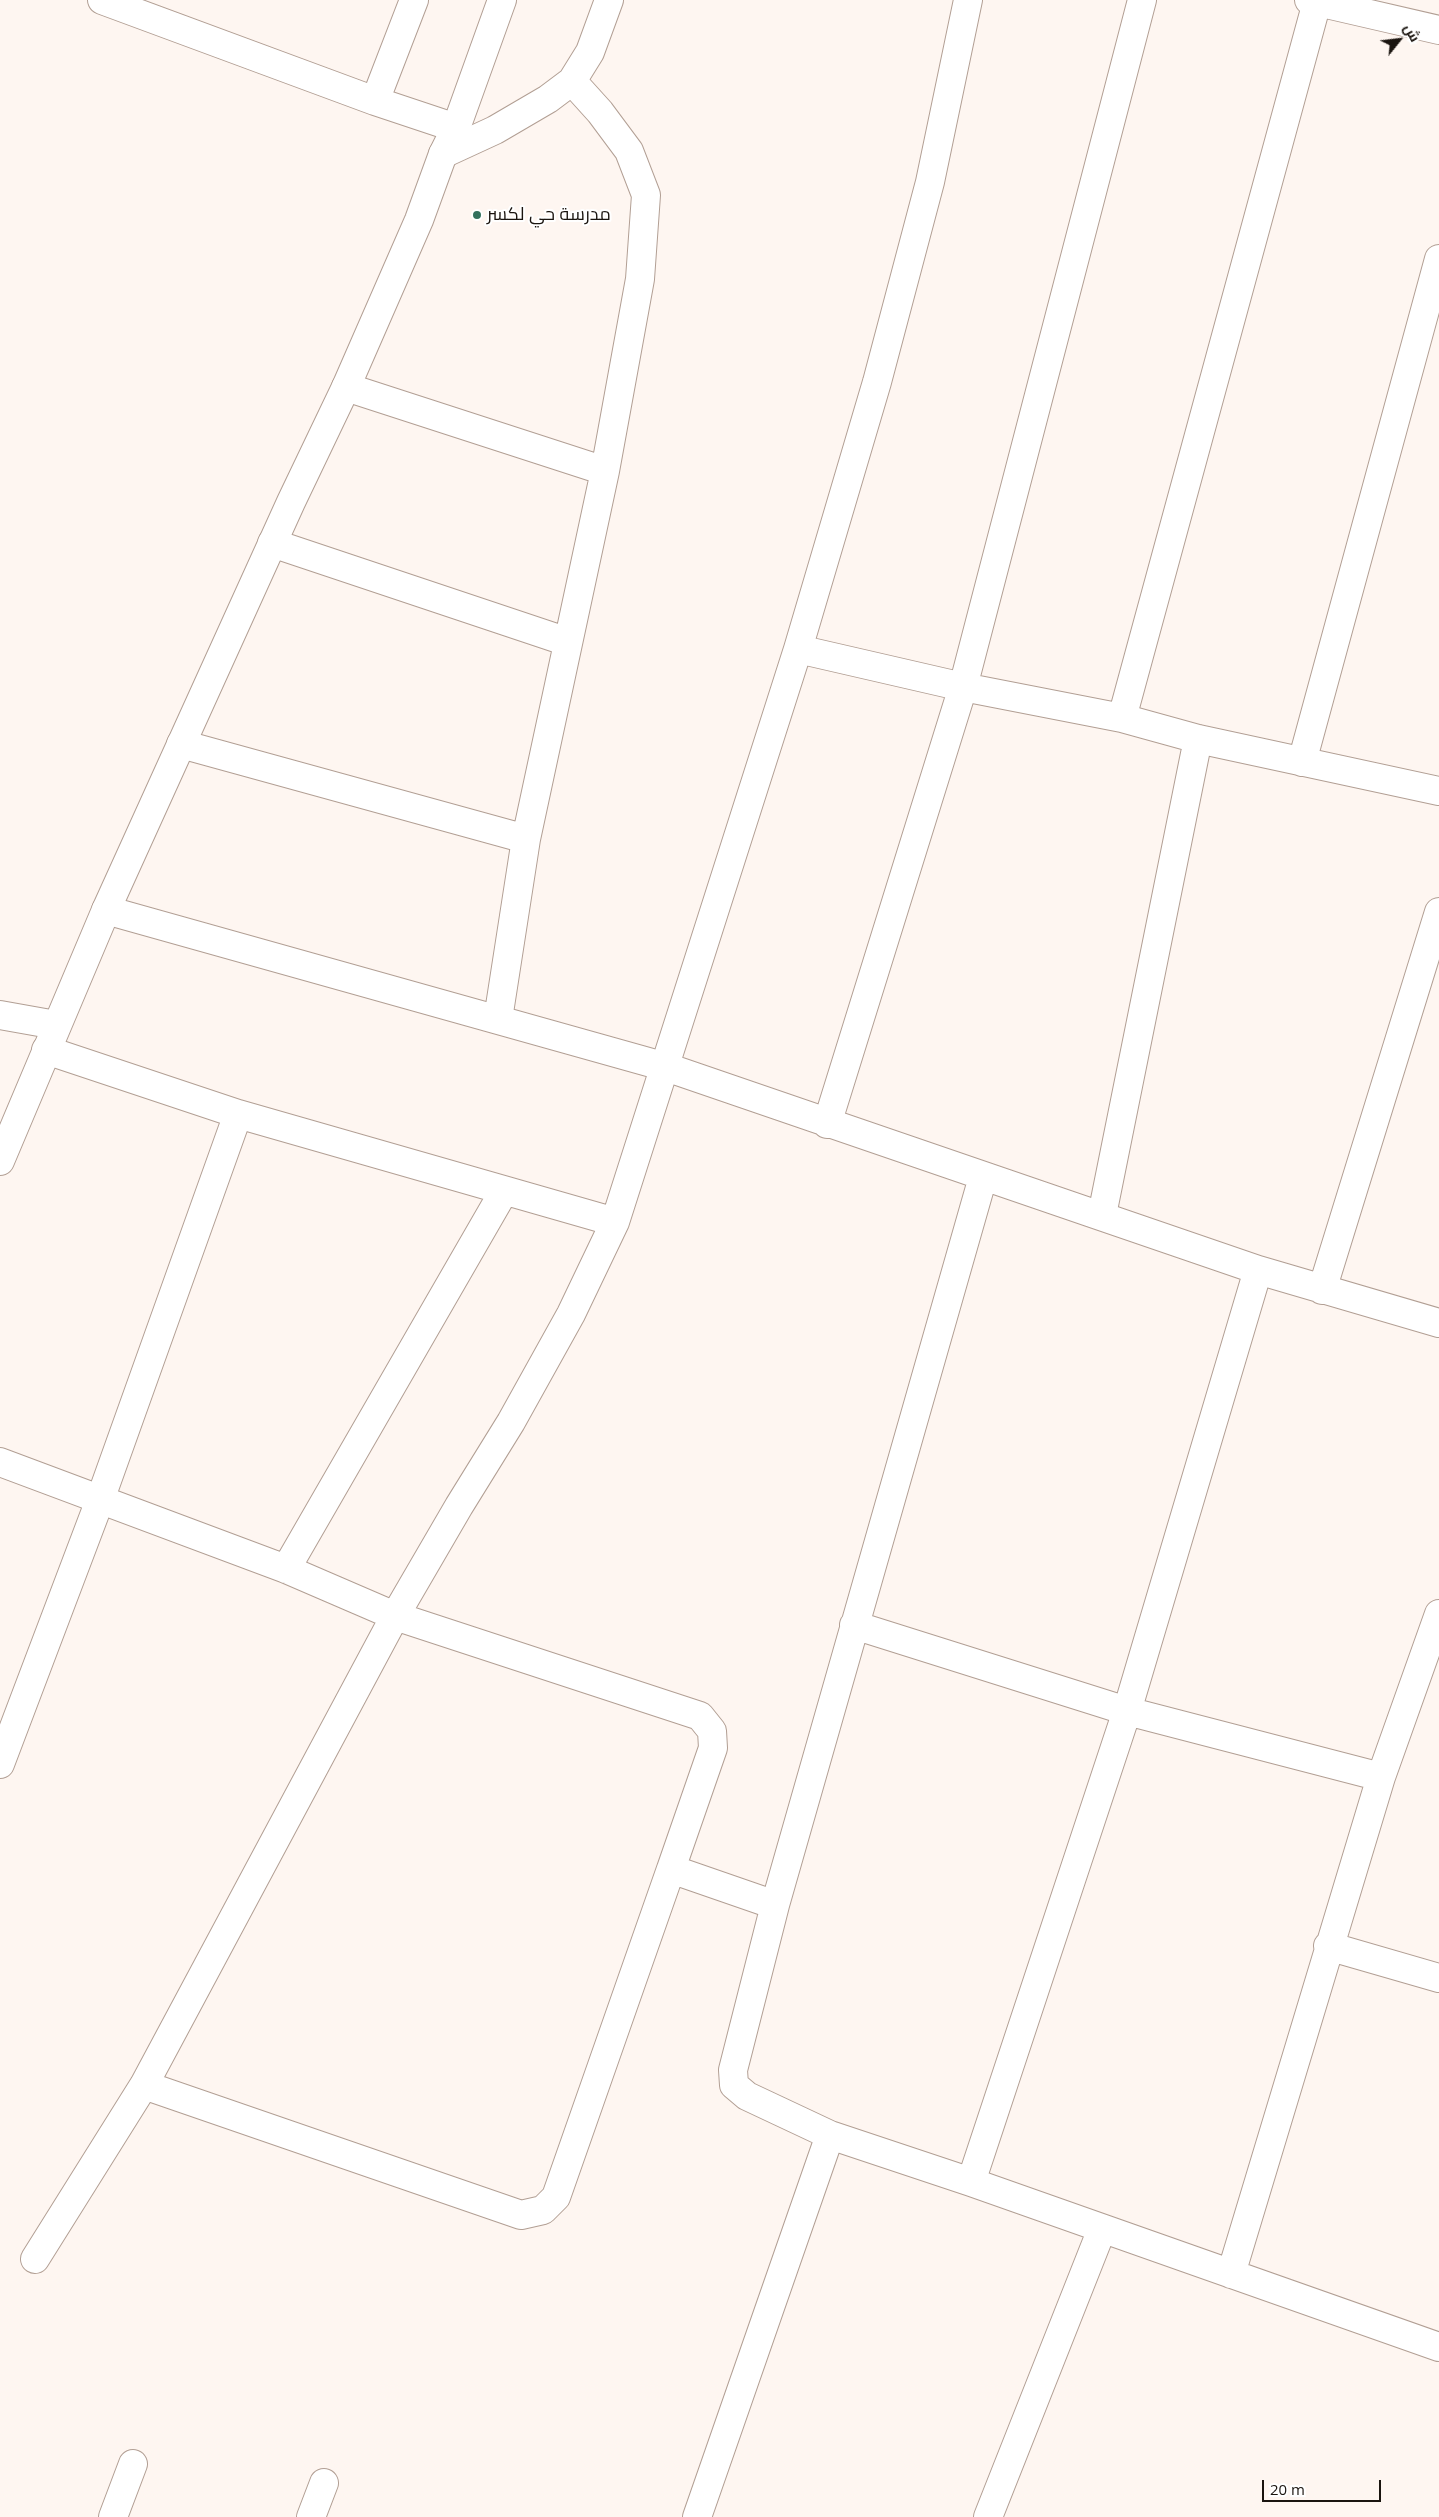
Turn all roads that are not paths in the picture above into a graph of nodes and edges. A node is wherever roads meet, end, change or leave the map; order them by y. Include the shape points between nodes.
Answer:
1 (102, 0) edge
2 (414, 0) edge
3 (502, 0) edge
4 (609, 0) edge
5 (968, 0) edge
6 (1142, 0) edge
7 (1313, 1) edge
8 (1411, 11) edge
9 (1439, 30) edge
10 (572, 81) junction
11 (375, 101) junction
12 (456, 128) junction
13 (443, 154) junction
14 (1439, 259) edge
15 (346, 387) junction
16 (605, 471) junction
17 (272, 543) junction
18 (568, 642) junction
19 (798, 649) junction
20 (963, 687) junction
21 (1122, 718) junction
22 (1198, 739) junction
23 (181, 744) junction
24 (1302, 762) junction
25 (1439, 791) edge
26 (526, 839) junction
27 (106, 910) junction
28 (1439, 912) edge
29 (0, 1015) edge
30 (498, 1019) junction
31 (56, 1025) junction
32 (46, 1050) junction
33 (666, 1067) junction
34 (238, 1114) junction
35 (827, 1124) junction
36 (0, 1161) edge
37 (983, 1177) junction
38 (504, 1190) junction
39 (1102, 1215) junction
40 (615, 1222) junction
41 (1258, 1270) junction
42 (1322, 1290) junction
43 (1438, 1320) edge
44 (0, 1462) edge
45 (100, 1500) junction
46 (286, 1569) junction
47 (1439, 1614) edge
48 (395, 1616) junction
49 (854, 1625) junction
50 (1430, 1667) edge
51 (1128, 1711) junction
52 (0, 1764) edge
53 (1381, 1777) junction
54 (671, 1869) junction
55 (776, 1905) junction
56 (1328, 1946) junction
57 (1439, 1978) edge
58 (144, 2085) junction
59 (830, 2135) junction
60 (971, 2182) junction
61 (1102, 2229) junction
62 (35, 2259) dead end
63 (1231, 2274) junction
64 (1439, 2346) edge
65 (134, 2464) dead end
66 (324, 2483) dead end
67 (113, 2517) edge
68 (311, 2517) edge
69 (697, 2517) edge
70 (988, 2517) edge

1 - 11 street
2 - 11 street
3 - 12 street
4 - 10 street via 590,52
5 - 19 street via 930,182 877,382
6 - 20 street
7 - 8 street
7 - 21 street
8 - 9 street
10 - 13 street via 495,130
10 - 16 street via 629,151 646,195 640,278
11 - 12 street
12 - 13 street
13 - 15 street via 419,220
14 - 24 street
15 - 16 street
15 - 17 street
16 - 18 street
17 - 18 street
17 - 23 street
18 - 26 street
19 - 20 street
19 - 33 street
20 - 21 street
20 - 35 street
21 - 22 street
22 - 24 street
22 - 39 street
23 - 26 street
23 - 27 street
24 - 25 street
26 - 30 street
27 - 30 street
27 - 31 street
28 - 42 street
29 - 31 street
30 - 33 street
31 - 32 street
32 - 34 street
32 - 36 street
33 - 35 street
33 - 40 street
34 - 38 street
34 - 45 street
35 - 37 street
37 - 39 street
37 - 49 street
38 - 40 street
38 - 46 street
39 - 41 street
40 - 48 street via 571,1314 512,1422
41 - 42 street
41 - 51 street
42 - 43 street
44 - 45 street
45 - 46 street
45 - 52 street
46 - 48 street
47 - 50 street
48 - 54 street via 700,1716 712,1731 713,1748
48 - 58 street
49 - 51 street
49 - 55 street
50 - 53 street
51 - 53 street
51 - 60 street
53 - 56 street
54 - 55 street
54 - 58 street via 556,2197 542,2210 521,2215
55 - 59 street via 733,2070 734,2085 747,2096
56 - 57 street
56 - 63 street
58 - 62 street
59 - 60 street
59 - 69 street
60 - 61 street
61 - 63 street
61 - 70 street
63 - 64 street
65 - 67 street
66 - 68 street

